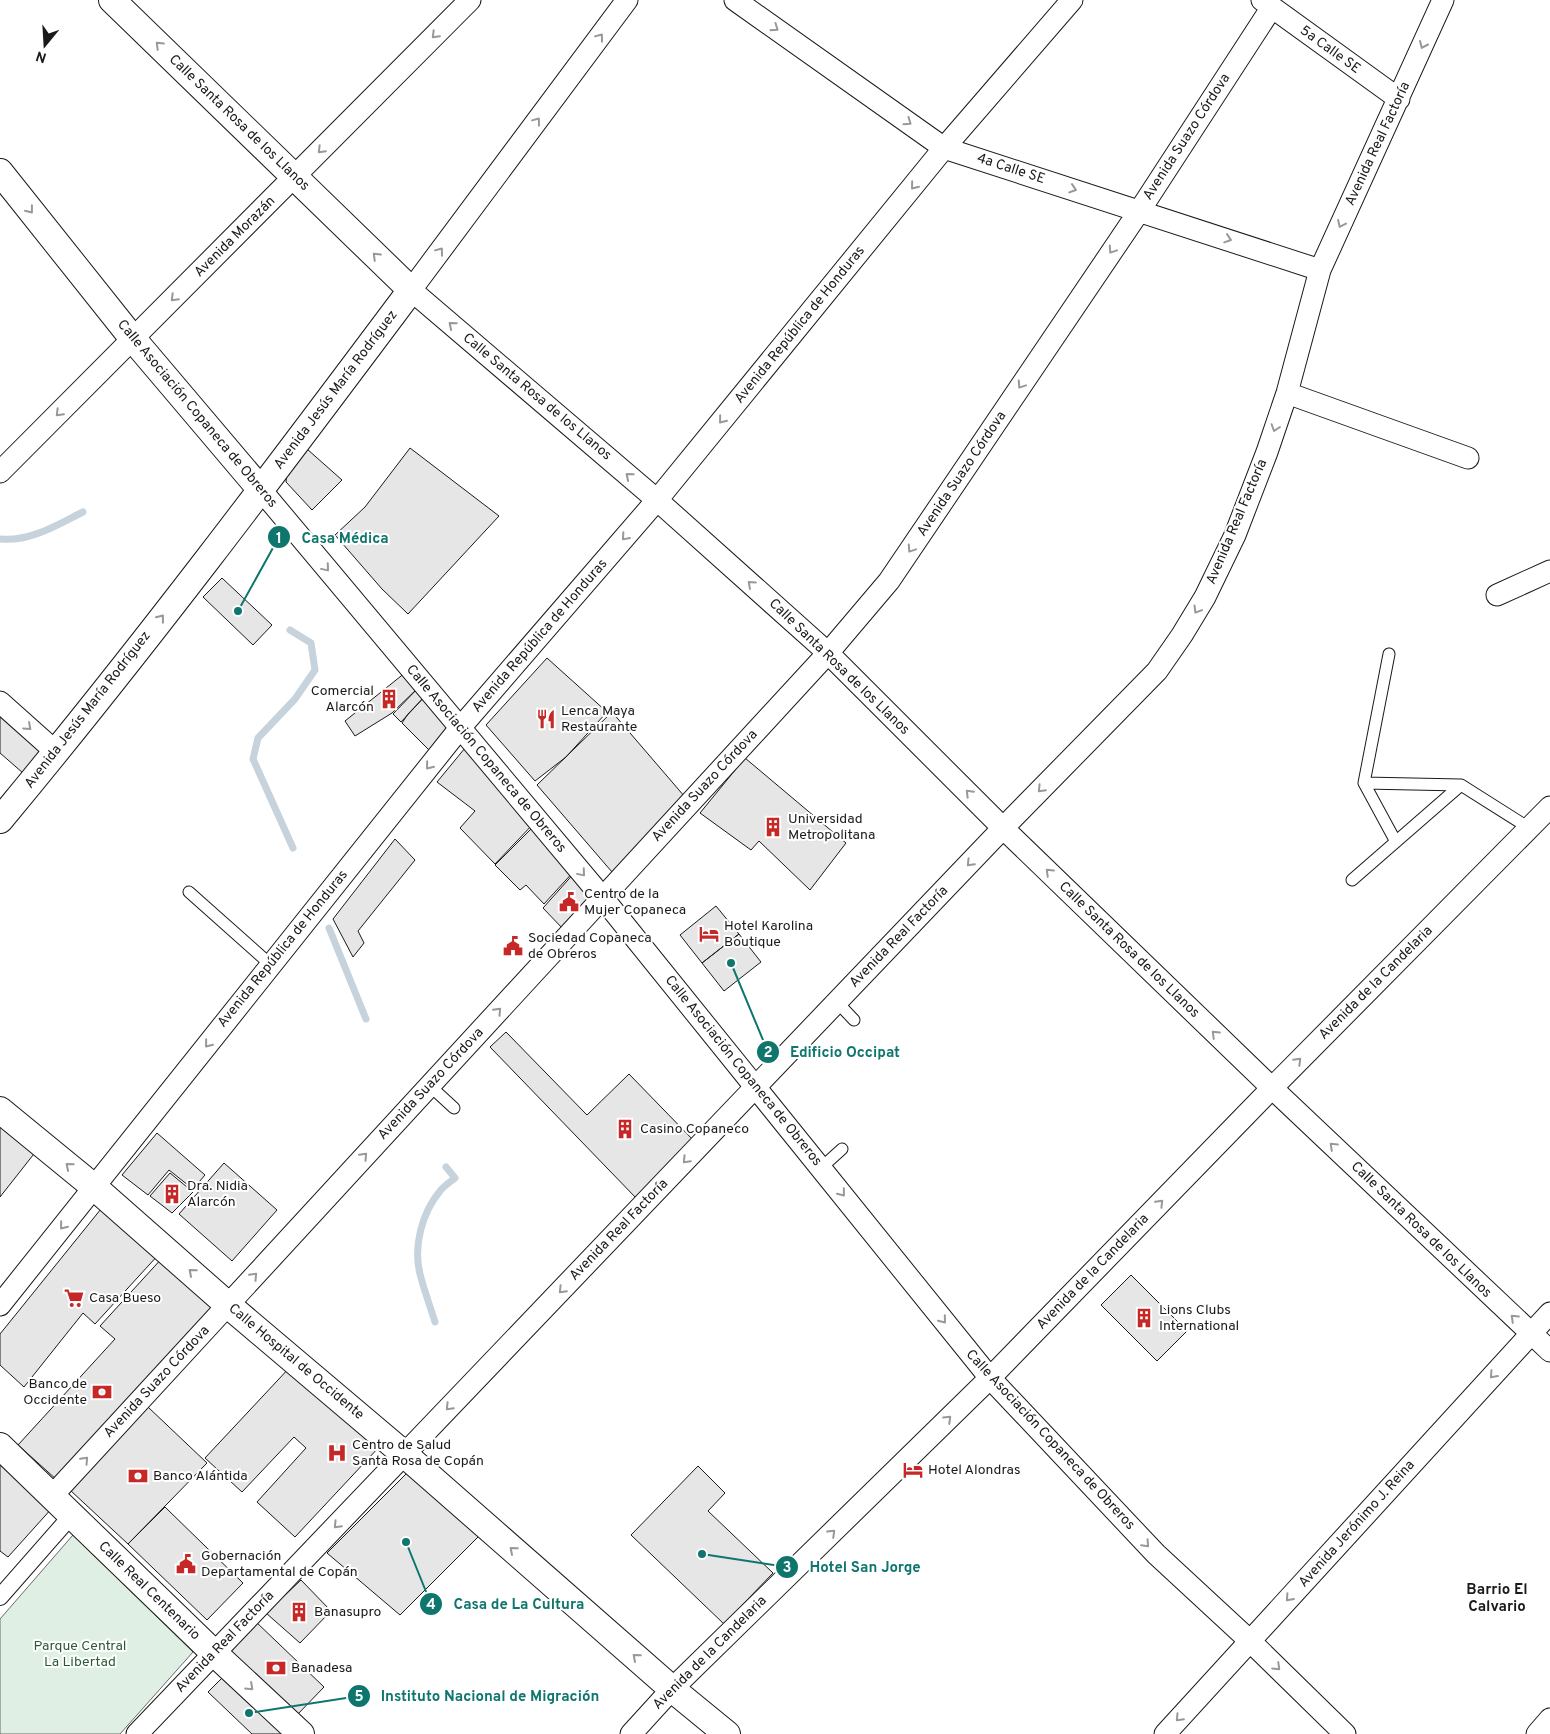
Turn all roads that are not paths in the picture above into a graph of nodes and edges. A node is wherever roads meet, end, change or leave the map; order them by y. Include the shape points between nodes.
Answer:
1 (112, 0) edge
2 (470, 0) edge
3 (627, 0) edge
4 (736, 0) edge
5 (1072, 0) edge
6 (1443, 0) edge
7 (1267, 4) edge
8 (1399, 99) junction
9 (944, 148) junction
10 (0, 172) edge
11 (295, 176) junction
12 (1140, 210) junction
13 (1320, 270) junction
14 (411, 290) junction
15 (133, 339) junction
16 (1287, 393) junction
17 (1468, 458) dead end
18 (0, 472) edge
19 (261, 490) junction
20 (657, 500) junction
21 (1550, 571) edge
22 (1497, 595) dead end
23 (828, 653) junction
24 (1389, 654) dead end
25 (0, 702) edge
26 (460, 728) junction
27 (56, 752) junction
28 (1364, 783) junction
29 (1462, 785) junction
30 (1550, 807) edge
31 (0, 820) edge
32 (1003, 828) junction
33 (1529, 828) junction
34 (1550, 828) edge
35 (1396, 842) junction
36 (1352, 880) dead end
37 (189, 892) dead end
38 (602, 897) junction
39 (270, 965) junction
40 (837, 1002) junction
41 (854, 1020) dead end
42 (430, 1086) junction
43 (756, 1087) junction
44 (1272, 1088) junction
45 (454, 1108) dead end
46 (0, 1110) edge
47 (842, 1149) dead end
48 (821, 1168) junction
49 (94, 1187) junction
50 (228, 1304) junction
51 (0, 1305) edge
52 (1550, 1313) edge
53 (1531, 1334) junction
54 (1550, 1351) edge
55 (990, 1378) junction
56 (0, 1446) edge
57 (404, 1454) junction
58 (52, 1496) junction
59 (71, 1516) junction
60 (7, 1577) edge
61 (0, 1597) edge
62 (1250, 1641) junction
63 (214, 1653) junction
64 (672, 1689) junction
65 (1550, 1719) edge
66 (137, 1734) edge
67 (301, 1734) edge
68 (631, 1734) edge
69 (727, 1734) edge
70 (1165, 1734) edge
71 (1345, 1734) edge
72 (1537, 1734) edge

11 -> 1 street, Calle Santa Rosa de los Llanos
2 -> 11 street, Avenida Morazán
14 -> 3 street, Avenida Jesús María Rodríguez
4 -> 9 street, 4a Calle SE
5 - 9 street, Avenida República de Honduras
6 -> 8 street, Avenida Real Factoría
7 - 8 street, 5a Calle SE
7 - 12 street, Avenida Suazo Córdova
8 -> 13 street, Avenida Real Factoría
9 -> 12 street, 4a Calle SE
9 -> 20 street, Avenida República de Honduras
10 -> 15 street, Calle Asociación Copaneca de Obreros
14 -> 11 street, Calle Santa Rosa de los Llanos
11 -> 15 street, Avenida Morazán
12 -> 13 street, 4a Calle SE
12 -> 23 street, Avenida Suazo Córdova via 889,581
13 - 16 street, Avenida Real Factoría
14 - 19 street, Avenida Jesús María Rodríguez
20 -> 14 street, Calle Santa Rosa de los Llanos
15 -> 18 street, Avenida Morazán
15 - 19 street, Calle Asociación Copaneca de Obreros
16 - 17 street
16 -> 32 street, Avenida Real Factoría via 1235,535 1205,597 1182,635 1157,671
19 -> 26 street, Calle Asociación Copaneca de Obreros
27 -> 19 street, Avenida Jesús María Rodríguez
23 -> 20 street, Calle Santa Rosa de los Llanos
20 -> 26 street, Avenida República de Honduras
21 - 22 street
32 -> 23 street, Calle Santa Rosa de los Llanos
23 - 38 street, Avenida Suazo Córdova
24 - 28 lane
25 -> 27 street
26 -> 38 street, Calle Asociación Copaneca de Obreros
26 -> 39 street, Avenida República de Honduras
27 - 31 street, Avenida Jesús María Rodríguez
28 - 29 lane
28 - 35 lane
29 - 33 lane
29 - 35 lane
30 - 33 street, Avenida de la Candelaria
32 -> 40 street, Avenida Real Factoría
44 -> 32 street, Calle Santa Rosa de los Llanos
33 - 34 street
44 -> 33 street, Avenida de la Candelaria
35 - 36 lane
37 - 39 lane
42 -> 38 street, Avenida Suazo Córdova
38 - 43 street, Calle Asociación Copaneca de Obreros
39 -> 49 street, Avenida República de Honduras
40 - 41 lane
40 - 43 street, Avenida Real Factoría
42 - 45 lane
50 -> 42 street, Avenida Suazo Córdova
43 - 48 street, Calle Asociación Copaneca de Obreros
43 -> 57 street, Avenida Real Factoría
53 -> 44 street, Calle Santa Rosa de los Llanos
55 -> 44 street, Avenida de la Candelaria
49 -> 46 street, Calle Hospital de Occidente
47 - 48 lane
48 -> 55 street, Calle Asociación Copaneca de Obreros
50 -> 49 street, Calle Hospital de Occidente
49 -> 51 street, Avenida República de Honduras
50 - 57 street, Calle Hospital de Occidente
58 -> 50 street, Avenida Suazo Córdova
52 - 53 street, Avenida Jerónimo J. Reina
53 - 54 street, Calle Santa Rosa de los Llanos
53 -> 62 street, Avenida Jerónimo J. Reina
55 -> 62 street, Calle Asociación Copaneca de Obreros via 1156,1554
64 -> 55 street, Avenida de la Candelaria
56 - 58 street, Calle Real Centenario
57 -> 63 street, Avenida Real Factoría
64 -> 57 street, Calle Hospital de Occidente
58 - 59 street, Calle Real Centenario
59 - 60 street
59 - 63 street, Calle Real Centenario
60 - 61 street
62 -> 70 street, Avenida Jerónimo J. Reina
62 -> 71 street, Calle Asociación Copaneca de Obreros
63 - 66 street, Avenida Real Factoría
63 -> 67 street, Calle Real Centenario
64 - 68 street, Avenida de la Candelaria
64 - 69 street, Calle Hospital de Occidente
65 - 72 street

